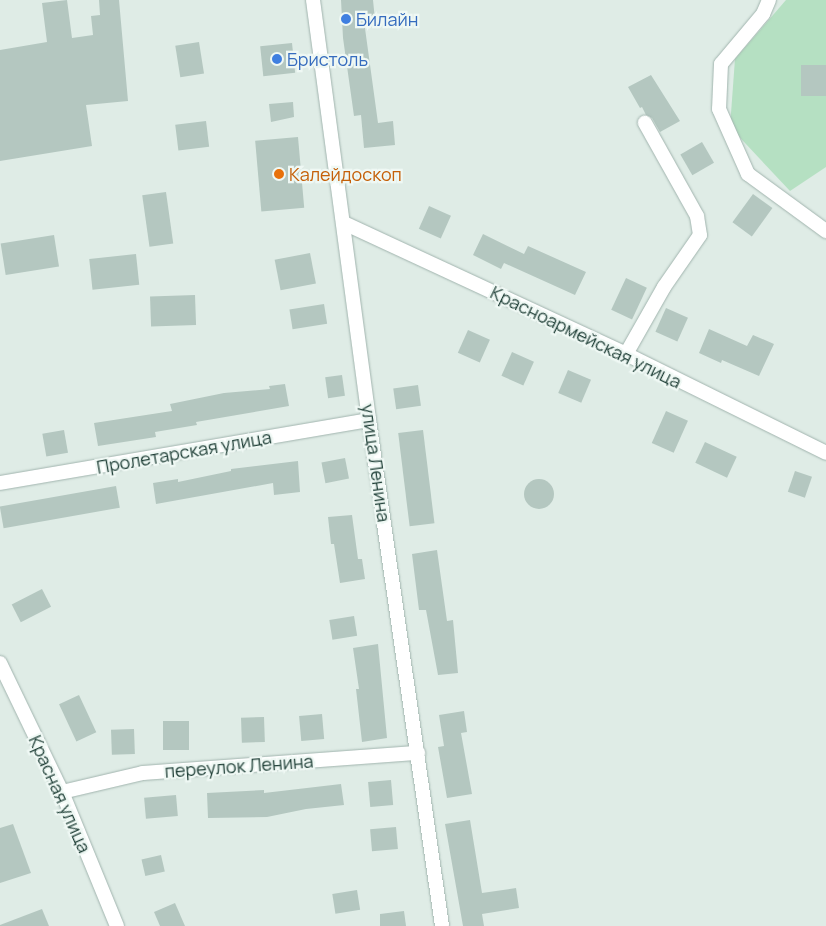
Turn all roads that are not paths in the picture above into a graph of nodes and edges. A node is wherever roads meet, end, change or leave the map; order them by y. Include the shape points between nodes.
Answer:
1 (313, 0) edge
2 (769, 0) edge
3 (645, 123) dead end
4 (344, 222) junction
5 (826, 231) edge
6 (626, 354) junction
7 (369, 420) junction
8 (826, 453) edge
9 (0, 483) edge
10 (0, 663) edge
11 (418, 753) junction
12 (62, 792) junction
13 (117, 926) edge
14 (442, 926) edge

1 - 4 street, улица Ленина
2 - 5 street via 762,14 721,64 719,108 748,174
3 - 6 street via 697,216 700,235 664,287
4 - 6 street, Красноармейская улица
4 - 7 street, улица Ленина
6 - 8 street, Красноармейская улица
7 - 9 street, Пролетарская улица
7 - 11 street, улица Ленина
10 - 12 street, Красная улица
11 - 12 street, переулок Ленина via 143,772
11 - 14 street, улица Ленина
12 - 13 street, Красная улица

